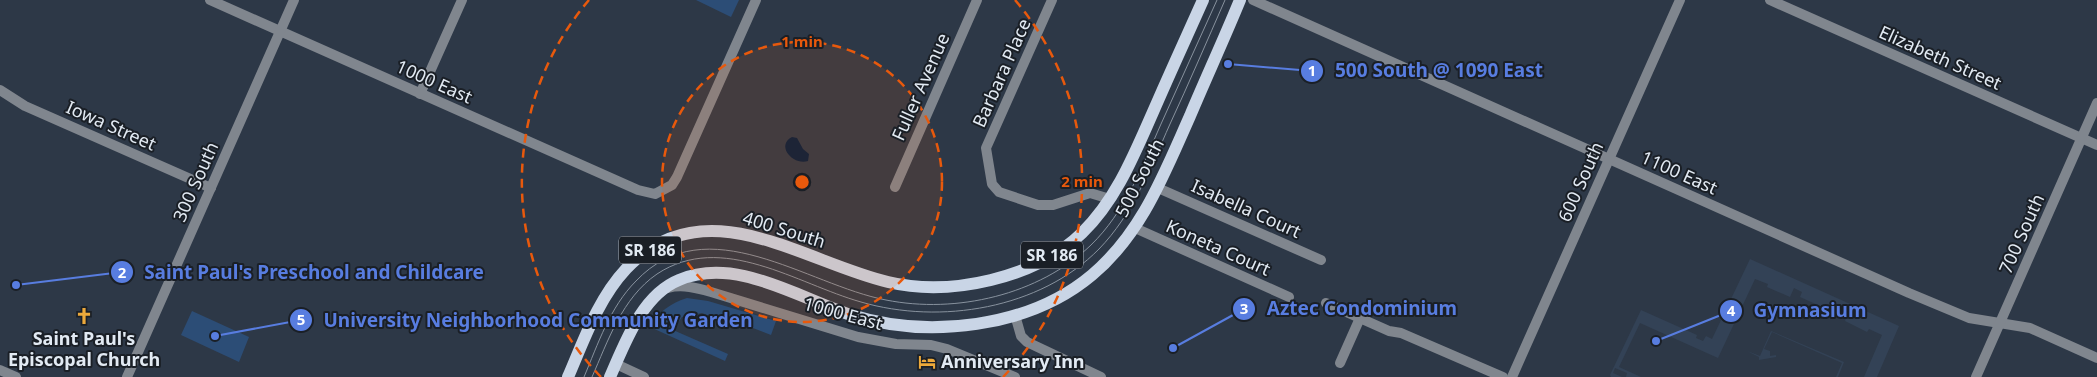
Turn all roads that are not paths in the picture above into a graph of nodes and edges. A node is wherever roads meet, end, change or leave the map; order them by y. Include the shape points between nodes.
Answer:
1 (210, 0) edge
2 (294, 0) edge
3 (462, 0) edge
4 (756, 0) edge
5 (977, 0) edge
6 (1052, 0) edge
7 (1203, 0) edge
8 (1240, 0) edge
9 (1253, 0) edge
10 (1680, 0) edge
11 (1770, 0) edge
12 (280, 31) junction
13 (0, 90) edge
14 (420, 94) junction
15 (2097, 103) edge
16 (2082, 138) junction
17 (2097, 145) edge
18 (1609, 160) junction
19 (210, 188) junction
20 (895, 188) dead end
21 (1158, 188) junction
22 (1110, 199) junction
23 (1135, 228) junction
24 (1321, 260) dead end
25 (912, 286) joint
26 (662, 290) junction
27 (1289, 297) dead end
28 (1326, 303) dead end
29 (1015, 315) junction
30 (1360, 318) junction
31 (2000, 323) junction
32 (2097, 358) edge
33 (1340, 362) dead end
34 (616, 364) junction
35 (0, 370) edge
36 (16, 377) edge
37 (127, 377) edge
38 (568, 377) edge
39 (610, 377) edge
40 (644, 377) edge
41 (1015, 377) edge
42 (1101, 377) edge
43 (1503, 377) edge
44 (1512, 377) edge
45 (1976, 377) edge

1 - 12 street, 1000 East
2 - 12 street, 300 South
3 - 14 street
4 - 14 street, 1000 East via 677,177 672,185 655,194 645,193
5 - 20 street, Fuller Avenue
6 - 22 street, Barbara Place via 986,148 992,184 999,192 1038,204 1053,205 1090,193
7 - 22 main road, 500 South / SR 186
8 - 21 main road, 500 South / SR 186
9 - 18 street, 1100 East
10 - 18 street, 600 South
11 - 16 street, Elizabeth Street
12 - 14 street, 1000 East
12 - 19 street, 300 South
13 - 19 street, Iowa Street via 25,106
15 - 16 street, 700 South
16 - 17 street, Elizabeth Street
16 - 31 street, 700 South
18 - 31 street, 1100 East via 1908,293 1969,318
18 - 44 street, 600 South
19 - 37 street, 300 South
21 - 23 main road, 500 South / SR 186
21 - 24 street, Isabella Court
22 - 25 main road, 500 South / SR 186 via 1081,234 1036,264 990,280
23 - 27 street, Koneta Court
23 - 29 main road, 500 South / SR 186 via 1092,275 1058,296
25 - 38 main road, 400 South / SR 186 via 864,275 741,233 722,231 673,238 640,256 620,275 602,301
26 - 29 main road, 500 South / SR 186 via 692,276 723,272 745,276 851,315 885,323 952,327
26 - 34 main road, SR 186 via 646,307
26 - 41 street, 1000 East via 688,286 858,337 896,344 931,345
28 - 30 street
29 - 42 street via 1021,336 1027,342
30 - 33 street
30 - 43 street
31 - 32 street, 1100 East via 2030,328
31 - 45 street, 700 South
34 - 39 main road, SR 186
34 - 40 street
35 - 36 street

